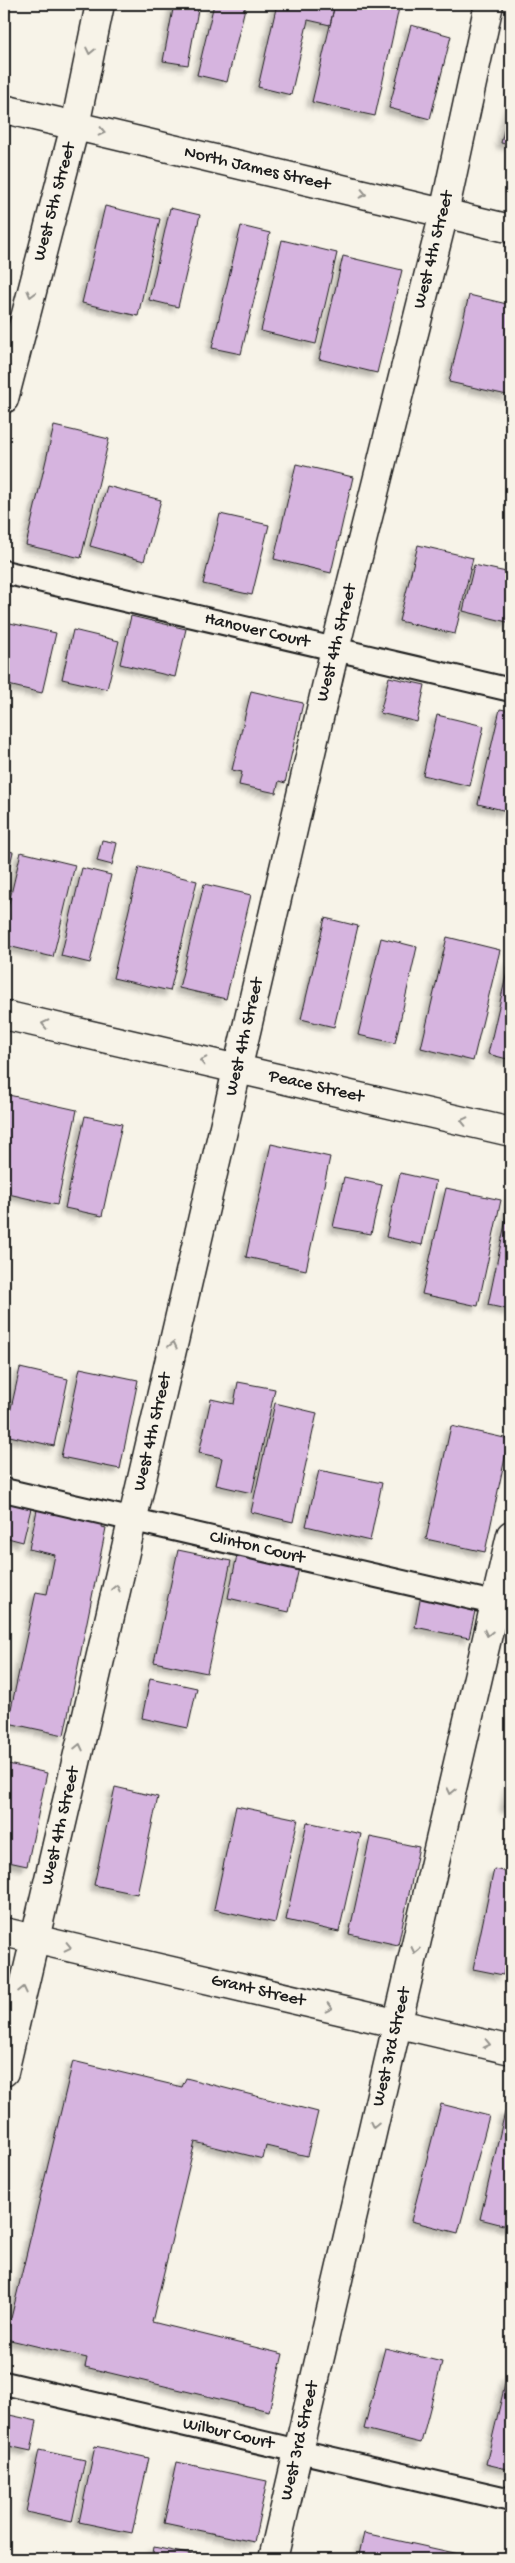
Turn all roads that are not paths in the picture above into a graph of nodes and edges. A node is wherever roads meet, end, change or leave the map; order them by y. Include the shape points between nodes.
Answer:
1 (100, 4) edge
2 (489, 4) edge
3 (4, 109) edge
4 (74, 126) junction
5 (444, 213) junction
6 (511, 229) edge
7 (4, 399) edge
8 (4, 572) edge
9 (335, 649) junction
10 (511, 690) edge
11 (4, 1015) edge
12 (237, 1069) junction
13 (511, 1132) edge
14 (4, 1490) edge
15 (132, 1519) junction
16 (511, 1534) edge
17 (503, 1605) edge
18 (4, 1932) edge
19 (34, 1940) junction
20 (398, 2023) junction
21 (511, 2050) edge
22 (4, 2072) edge
23 (4, 2382) edge
24 (298, 2450) junction
25 (511, 2500) edge
26 (273, 2559) edge

1 -> 4 street, West 5th Street
2 - 5 street, West 4th Street
3 - 4 street, North James Street
4 -> 5 street, North James Street
4 -> 7 street, West 5th Street
5 - 6 street, North James Street
5 - 9 street, West 4th Street
8 - 9 lane, Hanover Court
9 - 10 lane, Hanover Court
9 - 12 street, West 4th Street
12 -> 11 street, Peace Street
13 -> 12 street, Peace Street
15 -> 12 street, West 4th Street
14 - 15 lane, Clinton Court
15 - 17 lane, Clinton Court
19 -> 15 street, West 4th Street
16 - 17 street, West 3rd Street
17 -> 20 street, West 3rd Street
18 - 19 street, Grant Street
19 -> 20 street, Grant Street
22 -> 19 street, West 4th Street
20 -> 21 street, Grant Street
20 -> 24 street, West 3rd Street
23 - 24 lane, Wilbur Court
24 - 25 lane, Wilbur Court
24 - 26 street, West 3rd Street

